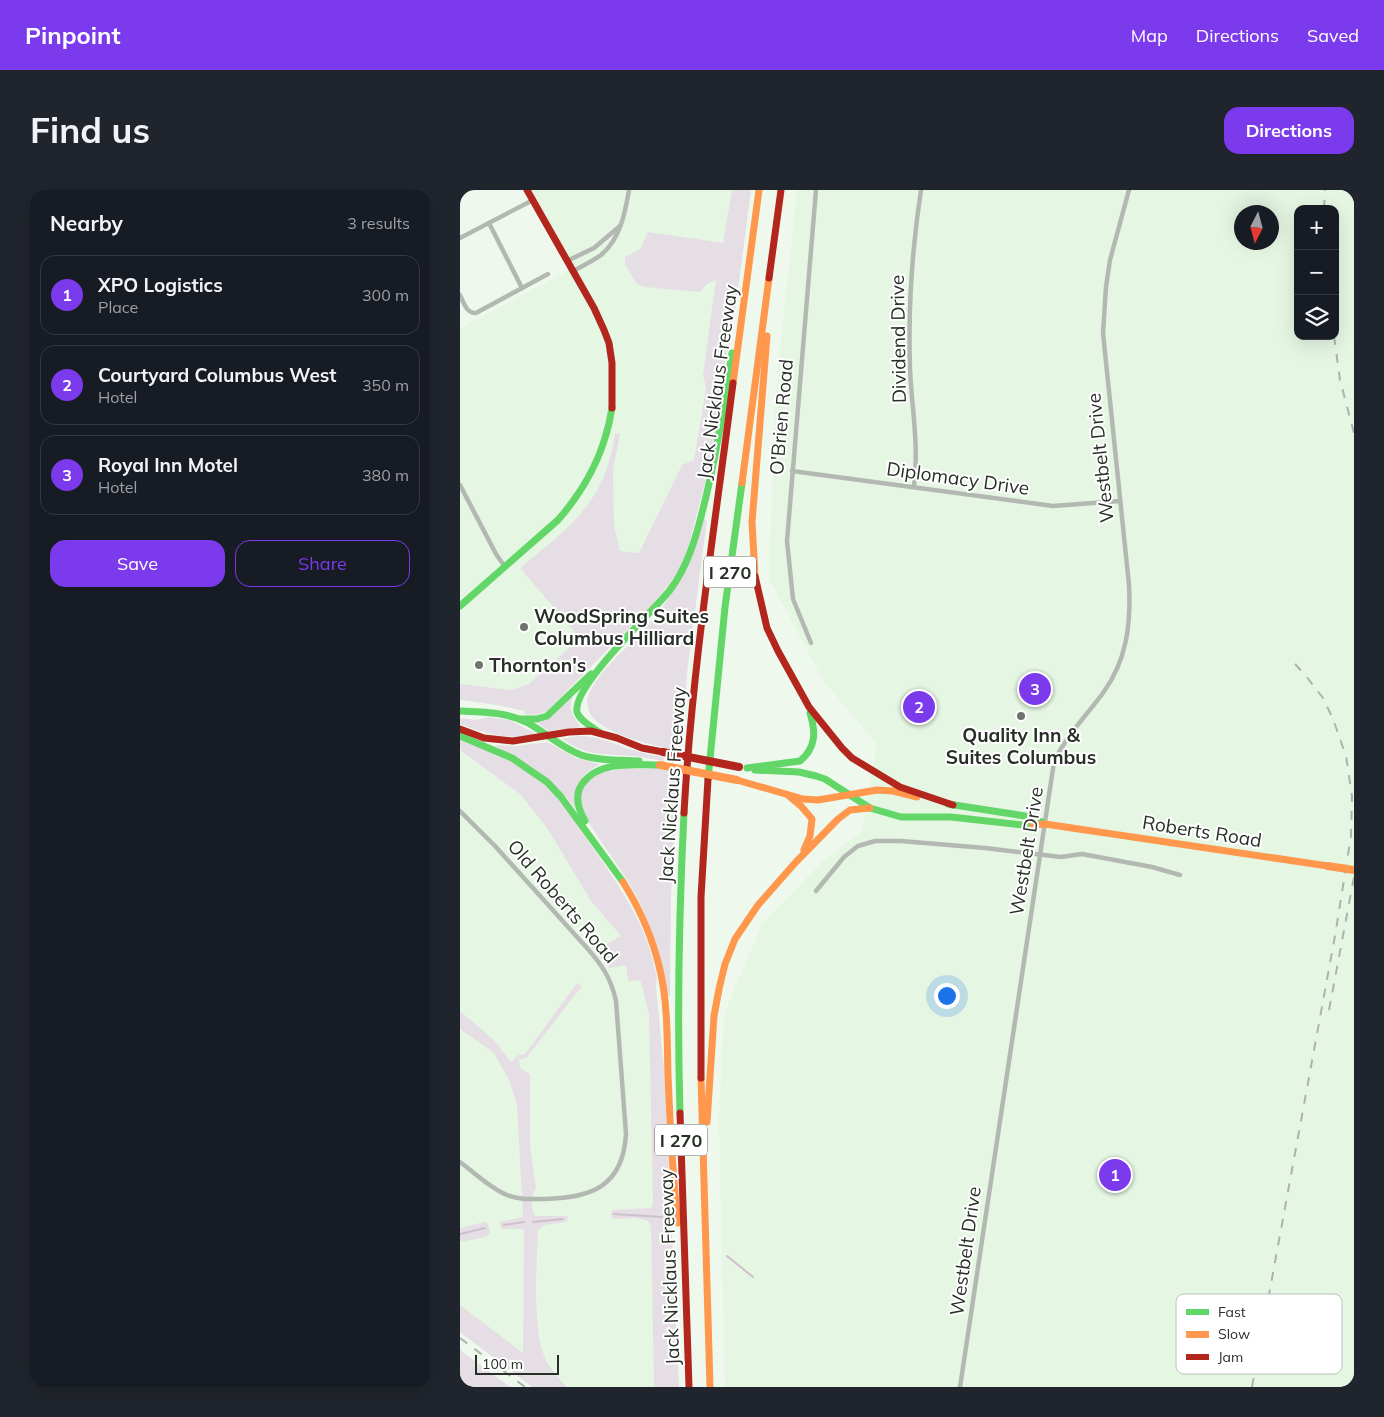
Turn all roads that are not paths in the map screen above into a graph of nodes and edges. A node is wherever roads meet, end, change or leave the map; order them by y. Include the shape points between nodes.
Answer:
1 (527, 190) edge
2 (629, 190) edge
3 (759, 190) edge
4 (781, 190) edge
5 (816, 190) edge
6 (921, 190) edge
7 (1129, 190) edge
8 (533, 200) junction
9 (489, 223) junction
10 (621, 225) junction
11 (460, 238) edge
12 (773, 248) junction
13 (567, 261) junction
14 (573, 271) junction
15 (548, 274) dead end
16 (522, 288) junction
17 (460, 295) edge
18 (744, 310) junction
19 (792, 471) junction
20 (460, 485) edge
21 (914, 487) junction
22 (1120, 501) junction
23 (505, 567) junction
24 (460, 606) edge
25 (811, 643) dead end
26 (604, 662) junction
27 (809, 707) junction
28 (460, 710) edge
29 (520, 719) junction
30 (460, 728) edge
31 (599, 732) junction
32 (460, 736) edge
33 (547, 736) junction
34 (660, 765) junction
35 (747, 768) junction
36 (849, 794) junction
37 (789, 796) junction
38 (953, 805) junction
39 (870, 808) junction
40 (460, 811) edge
41 (1045, 824) junction
42 (592, 838) junction
43 (802, 854) junction
44 (1040, 854) junction
45 (1354, 870) edge
46 (1180, 875) dead end
47 (816, 891) dead end
48 (460, 1162) edge
49 (703, 1175) junction
50 (684, 1265) junction
51 (689, 1387) edge
52 (710, 1387) edge
53 (960, 1387) edge

1 - 8 main road
2 - 10 street
3 - 18 main road, Jack Nicklaus Freeway / I 270
4 - 12 main road, Jack Nicklaus Freeway / I 270
5 - 19 street, O'Brien Road
6 - 21 street, Dividend Drive via 911,277 910,368 917,446
7 - 22 street, Westbelt Drive via 1110,260 1103,333
8 - 9 street
8 - 13 main road
9 - 11 street
9 - 16 street
10 - 13 street via 594,248
10 - 14 street via 610,246 600,256
12 - 27 main road via 754,488 753,558 767,628
12 - 49 main road, Jack Nicklaus Freeway / I 270 via 725,607 708,782 701,897
13 - 14 main road
14 - 23 main road via 603,326 610,350 613,371 608,431 594,469 573,504
15 - 16 street
16 - 17 street via 476,313 467,309
18 - 26 main road via 732,352 706,498 686,564 670,591
18 - 50 main road, Jack Nicklaus Freeway / I 270 via 704,605 686,780 678,1038
19 - 21 street, Diplomacy Drive
19 - 25 street, O'Brien Road via 787,541 794,599
20 - 23 street
21 - 22 street, Diplomacy Drive via 1053,506
22 - 41 street, Westbelt Drive via 1131,605 1127,636 1121,660 1109,684 1061,747 1054,762
23 - 24 main road
26 - 29 main road via 546,716
26 - 31 main road via 577,705 580,716
27 - 35 main road via 815,734 806,757 792,763
27 - 38 main road via 852,758 900,787
28 - 29 main road, Roberts Road
29 - 33 main road, Roberts Road
30 - 33 main road, Roberts Road via 484,738 505,741
31 - 33 main road, Roberts Road via 576,731
31 - 35 main road, Roberts Road, bridge via 642,748
32 - 42 main road via 514,758 538,774 562,797
33 - 34 main road, Roberts Road via 582,755
34 - 37 main road, Roberts Road, bridge via 763,786
34 - 42 main road via 612,767 585,778 578,790 577,802
35 - 36 main road, Roberts Road via 807,773 825,779
36 - 37 main road, Roberts Road via 818,800
36 - 38 main road, Roberts Road via 886,790
36 - 39 main road, Roberts Road
37 - 43 main road via 812,819 810,836
38 - 41 main road, Roberts Road via 1025,816
39 - 41 main road, Roberts Road via 901,817 957,817 1022,825
39 - 43 main road via 849,811
40 - 48 street, Old Roberts Road via 587,948 611,980 616,1001 626,1117 625,1150 616,1171 601,1186 583,1195 522,1199 507,1195
41 - 44 street, Westbelt Drive
41 - 45 main road, Roberts Road, bridge
42 - 50 main road via 632,897 657,958 666,1007 672,1155
43 - 49 main road via 749,916 722,974 712,1042
44 - 46 street via 1061,857 1082,854
44 - 47 street via 874,841 858,846 844,858
44 - 53 street, Westbelt Drive
49 - 52 main road, Jack Nicklaus Freeway / I 270
50 - 51 main road, Jack Nicklaus Freeway / I 270

